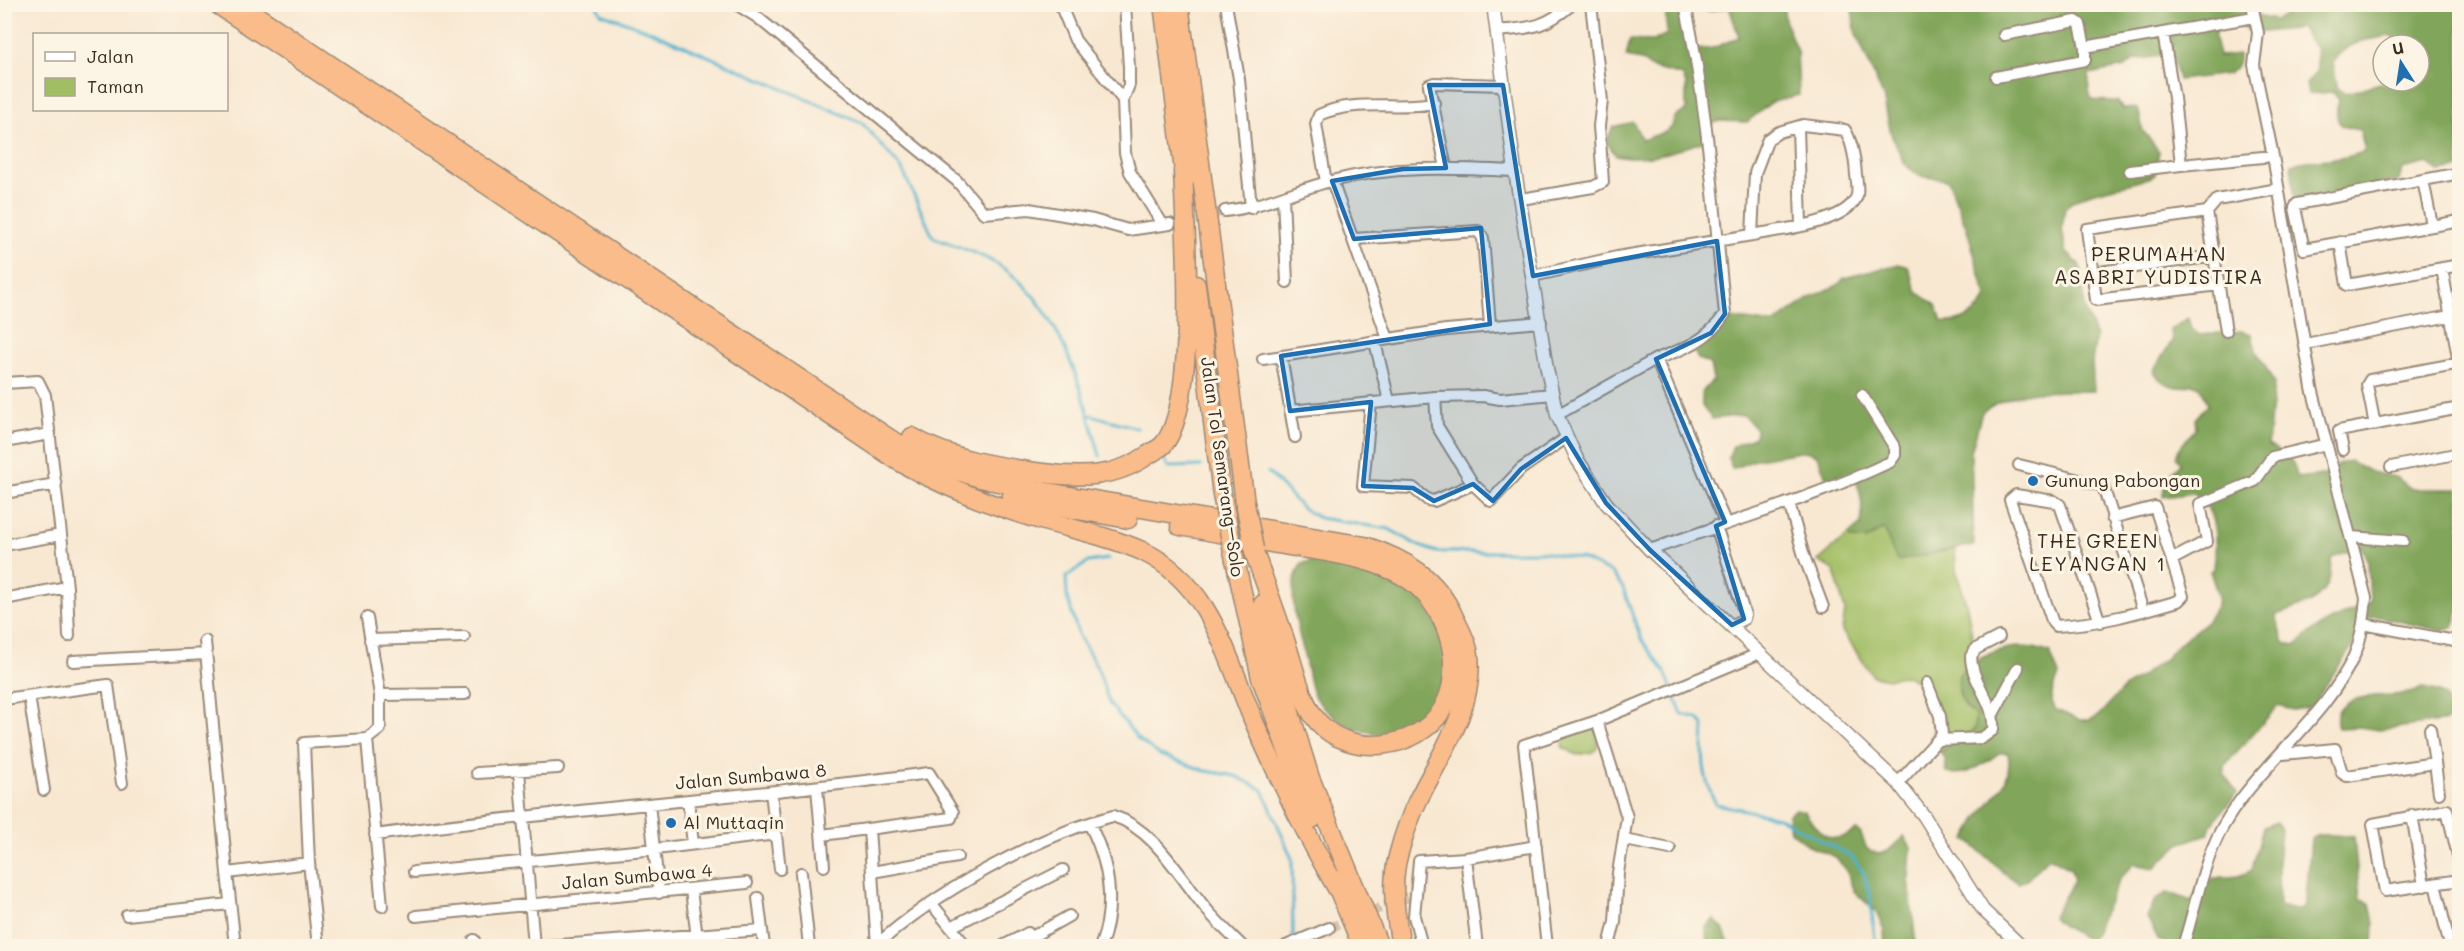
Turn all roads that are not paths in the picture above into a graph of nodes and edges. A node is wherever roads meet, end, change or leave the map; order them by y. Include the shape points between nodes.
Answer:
1 (217, 4) edge
2 (239, 4) edge
3 (736, 4) edge
4 (1060, 4) edge
5 (1125, 4) edge
6 (1163, 4) edge
7 (1179, 4) edge
8 (1226, 4) edge
9 (1493, 4) edge
10 (1572, 4) edge
11 (1591, 4) edge
12 (1685, 4) edge
13 (2252, 4) edge
14 (2254, 17) junction
15 (1496, 31) junction
16 (2163, 33) junction
17 (2004, 36) dead end
18 (2085, 47) junction
19 (1996, 77) dead end
20 (1503, 85) junction
21 (1123, 100) junction
22 (1434, 104) junction
23 (1798, 127) junction
24 (2273, 156) junction
25 (2181, 165) junction
26 (1446, 168) junction
27 (1183, 170) junction
28 (1515, 171) junction
29 (2130, 171) dead end
30 (2460, 173) edge
31 (2424, 180) junction
32 (1329, 182) junction
33 (2278, 189) junction
34 (1283, 196) junction
35 (1521, 199) junction
36 (1251, 208) junction
37 (1225, 212) tunnel mouth
38 (2208, 212) junction
39 (2460, 221) edge
40 (1801, 225) junction
41 (2432, 225) junction
42 (1752, 235) junction
43 (1354, 239) junction
44 (1717, 241) junction
45 (2340, 242) junction
46 (2215, 256) junction
47 (2460, 265) edge
48 (2442, 268) junction
49 (2092, 273) junction
50 (1533, 276) junction
51 (1287, 282) dead end
52 (2219, 285) junction
53 (2455, 315) edge
54 (1541, 322) junction
55 (1490, 325) junction
56 (2226, 331) dead end
57 (1388, 339) junction
58 (1375, 342) junction
59 (2305, 344) junction
60 (1281, 356) junction
61 (1263, 359) dead end
62 (1656, 359) junction
63 (2459, 363) edge
64 (801, 380) junction
65 (4, 383) edge
66 (1553, 394) junction
67 (1862, 395) dead end
68 (1436, 397) junction
69 (1389, 401) junction
70 (1371, 402) junction
71 (2460, 408) edge
72 (1290, 411) junction
73 (1557, 415) junction
74 (2375, 425) junction
75 (50, 434) junction
76 (1295, 437) dead end
77 (1566, 438) junction
78 (4, 442) edge
79 (2327, 444) junction
80 (2343, 450) dead end
81 (2460, 453) edge
82 (900, 462) junction
83 (2019, 465) dead end
84 (2391, 467) dead end
85 (56, 484) junction
86 (1473, 484) junction
87 (4, 493) edge
88 (1789, 503) junction
89 (2112, 518) junction
90 (1720, 524) junction
91 (62, 535) junction
92 (2351, 537) junction
93 (2403, 541) dead end
94 (4, 545) edge
95 (1254, 550) junction
96 (1650, 550) junction
97 (2173, 559) junction
98 (68, 587) junction
99 (4, 599) edge
100 (1822, 607) dead end
101 (2144, 611) junction
102 (367, 618) dead end
103 (2100, 622) junction
104 (2363, 624) junction
105 (1732, 625) junction
106 (69, 636) dead end
107 (464, 637) dead end
108 (1999, 637) dead end
109 (370, 640) junction
110 (205, 641) dead end
111 (2460, 642) edge
112 (1760, 653) junction
113 (206, 654) junction
114 (73, 661) dead end
115 (2018, 668) dead end
116 (1927, 683) dead end
117 (465, 694) dead end
118 (380, 695) junction
119 (29, 696) junction
120 (4, 699) edge
121 (1992, 714) junction
122 (1598, 721) junction
123 (2430, 729) dead end
124 (367, 739) junction
125 (1940, 740) junction
126 (2283, 754) junction
127 (2435, 763) junction
128 (558, 768) dead end
129 (519, 771) junction
130 (477, 773) dead end
131 (122, 783) dead end
132 (1898, 783) junction
133 (818, 788) junction
134 (44, 790) dead end
135 (771, 792) junction
136 (2439, 793) dead end
137 (688, 800) junction
138 (649, 804) junction
139 (522, 815) junction
140 (2412, 815) junction
141 (1090, 825) junction
142 (869, 829) junction
143 (776, 834) junction
144 (375, 835) junction
145 (822, 835) junction
146 (1625, 840) junction
147 (693, 844) junction
148 (1536, 846) junction
149 (656, 849) junction
150 (1670, 849) dead end
151 (957, 857) dead end
152 (1466, 858) junction
153 (526, 859) junction
154 (309, 862) junction
155 (2460, 864) edge
156 (824, 866) dead end
157 (780, 870) dead end
158 (1063, 870) dead end
159 (414, 872) dead end
160 (873, 872) junction
161 (227, 873) junction
162 (801, 873) dead end
163 (2460, 880) edge
164 (747, 883) dead end
165 (2430, 885) junction
166 (691, 890) junction
167 (1338, 890) junction
168 (659, 892) junction
169 (758, 898) dead end
170 (931, 903) junction
171 (230, 904) junction
172 (530, 904) junction
173 (382, 906) dead end
174 (126, 915) dead end
175 (416, 916) dead end
176 (1069, 916) dead end
177 (951, 927) junction
178 (1329, 928) tunnel mouth
179 (762, 930) junction
180 (697, 941) edge
181 (1031, 942) edge
182 (1101, 945) edge
183 (236, 946) edge
184 (318, 946) edge
185 (534, 946) edge
186 (546, 946) edge
187 (764, 946) edge
188 (809, 946) edge
189 (877, 946) edge
190 (966, 946) edge
191 (1003, 946) edge
192 (1242, 946) edge
193 (1287, 946) edge
194 (1362, 946) edge
195 (1379, 946) edge
196 (1401, 946) edge
197 (1422, 946) edge
198 (1477, 946) edge
199 (1547, 946) edge
200 (1609, 946) edge
201 (2021, 946) edge
202 (2183, 946) edge
203 (2450, 946) edge

1 - 82 highway
2 - 64 highway
3 - 21 street via 957,181 984,213 1018,208 1128,230 1166,225 1130,172 1125,153
4 - 21 street via 1075,39
5 - 21 street via 1129,85
6 - 27 highway, Jalan Tol Semarang–Solo
7 - 95 highway, Jalan Tol Semarang–Solo, bridge
8 - 36 street via 1239,79
9 - 15 street
10 - 15 street via 1555,20 1540,26
11 - 35 street via 1602,101 1599,126 1603,182
12 - 44 street via 1709,141
13 - 14 street
14 - 16 street
14 - 24 street via 2258,33 2254,65
15 - 20 street
16 - 18 street
16 - 25 street
17 - 18 street via 2076,21
18 - 19 street via 2085,60
20 - 22 street via 1434,83 1428,87
20 - 28 street
22 - 26 street
22 - 32 street via 1370,104 1319,115 1316,124
23 - 40 street
23 - 40 street via 1845,130 1855,158 1857,195 1842,212
23 - 42 street via 1773,135 1764,145 1755,173
24 - 25 street
24 - 33 street
25 - 29 street
26 - 28 street
26 - 32 street via 1403,169
27 - 64 highway via 1187,333 1184,387 1163,445 1132,467 1083,477 1005,468 963,458 920,442
27 - 167 highway, Jalan Tol Semarang–Solo, bridge via 1222,495 1233,551 1261,678
28 - 35 street
30 - 31 street
31 - 41 street
31 - 45 street via 2297,204 2295,213 2304,249
32 - 34 street
32 - 43 street
33 - 38 street via 2217,200
33 - 59 street
34 - 36 street
34 - 51 street
35 - 50 street
36 - 37 street
38 - 46 street
38 - 49 street via 2087,229
39 - 41 street
40 - 42 street
41 - 45 street
42 - 44 street
43 - 55 street via 1478,231 1483,244
43 - 57 street
44 - 50 street
44 - 62 street via 1725,314 1712,333 1687,349
45 - 48 street via 2347,285
46 - 49 street
46 - 52 street
47 - 48 street
48 - 53 street
49 - 52 street via 2098,302
50 - 54 street
52 - 56 street
53 - 59 street
53 - 63 street
54 - 55 street
54 - 66 street
55 - 57 street
57 - 58 street
58 - 60 street
58 - 69 street
59 - 79 street via 2315,404
60 - 61 street
60 - 72 street
62 - 73 street
62 - 90 street
63 - 74 street via 2370,380 2367,385
64 - 196 highway via 890,439 939,465 1029,489 1365,546 1411,564 1430,580 1447,601 1470,654 1468,693 1454,730 1416,803 1398,857 1394,902
65 - 75 street via 40,383
66 - 68 street via 1513,399
66 - 73 street
67 - 88 street via 1895,448 1893,459
68 - 69 street
68 - 86 street via 1437,426
69 - 70 street
70 - 72 street
70 - 86 street via 1363,486 1413,488 1434,501
71 - 74 street
72 - 76 street
73 - 77 street
74 - 80 street via 2339,431
75 - 78 street
75 - 85 street
77 - 86 street via 1521,469 1494,500
77 - 96 street via 1606,502
79 - 92 street
79 - 97 street via 2279,454 2268,460 2255,480 2200,504 2207,541
81 - 84 street
82 - 95 highway via 971,489 1034,504 1347,556 1399,574 1424,593 1450,635 1452,674 1447,696 1428,726 1383,745 1359,744 1336,736 1318,722 1304,696
82 - 167 highway via 969,497 1142,551 1187,585 1219,633 1310,842
83 - 89 street via 2102,485
85 - 87 street
85 - 91 street
88 - 90 street
88 - 100 street
89 - 97 street via 2154,507
89 - 101 street
90 - 96 street
90 - 105 street via 1746,615
91 - 94 street
91 - 98 street
92 - 93 street
92 - 104 street via 2365,586
95 - 195 highway, Jalan Tol Semarang–Solo via 1275,664 1306,767
96 - 105 street
97 - 101 street via 2183,596
98 - 99 street
98 - 106 street
101 - 103 street
102 - 109 street
103 - 103 street via 2060,505 2012,497 2010,505 2054,625
104 - 111 street
104 - 126 street via 2349,665
105 - 112 street
107 - 109 street
108 - 121 street via 1971,656 1974,674
109 - 118 street
110 - 113 street
112 - 122 street
112 - 132 street
113 - 114 street
113 - 161 street
115 - 121 street
116 - 125 street via 1944,729
117 - 118 street
118 - 124 street via 381,729
119 - 120 street
119 - 131 street via 110,687
119 - 134 street
121 - 125 street via 1993,730 1987,737
122 - 146 street via 1626,808
122 - 148 street via 1524,745
123 - 127 street
124 - 144 street
124 - 154 street via 304,743
125 - 132 street
126 - 127 street via 2336,748 2342,773 2347,776
126 - 202 street via 2238,803 2220,831 2201,878
127 - 136 street
128 - 129 street
129 - 130 street
129 - 139 street
132 - 201 street via 1924,816 1983,910
133 - 135 street, Jalan Sumbawa 8
133 - 142 street, Jalan Sumbawa 8 via 928,773 953,812 951,818
133 - 145 street
135 - 137 street, Jalan Sumbawa 8
135 - 143 street
137 - 138 street, Jalan Sumbawa 8
137 - 147 street
138 - 139 street, Jalan Sumbawa 8
138 - 149 street
139 - 144 street, Jalan Sumbawa 8
139 - 153 street
140 - 155 street via 2449,811
140 - 165 street
140 - 165 street via 2373,824 2382,880 2386,891
141 - 170 street via 1000,863
141 - 182 street via 1102,851 1108,887 1109,922
141 - 192 street via 1113,816 1154,843 1208,911
142 - 145 street
142 - 160 street
143 - 147 street
143 - 157 street
144 - 173 street
145 - 156 street
146 - 150 street
146 - 200 street
147 - 149 street
148 - 152 street
148 - 199 street
149 - 153 street
149 - 168 street
151 - 160 street
152 - 197 street via 1419,861 1411,896
152 - 198 street
153 - 159 street
153 - 172 street
154 - 161 street
154 - 184 street
158 - 177 street
160 - 189 street
161 - 171 street
162 - 188 street
163 - 165 street
164 - 166 street, Jalan Sumbawa 4
165 - 203 street
166 - 168 street, Jalan Sumbawa 4
166 - 180 street
167 - 194 highway, Jalan Tol Semarang–Solo
168 - 172 street, Jalan Sumbawa 4
169 - 179 street
170 - 177 street
170 - 189 street via 903,921
171 - 174 street
171 - 183 street
172 - 175 street, Jalan Sumbawa 4
172 - 185 street
176 - 181 street
177 - 190 street
178 - 193 street
179 - 180 street
179 - 187 street
180 - 186 street
181 - 191 street via 1028,933

